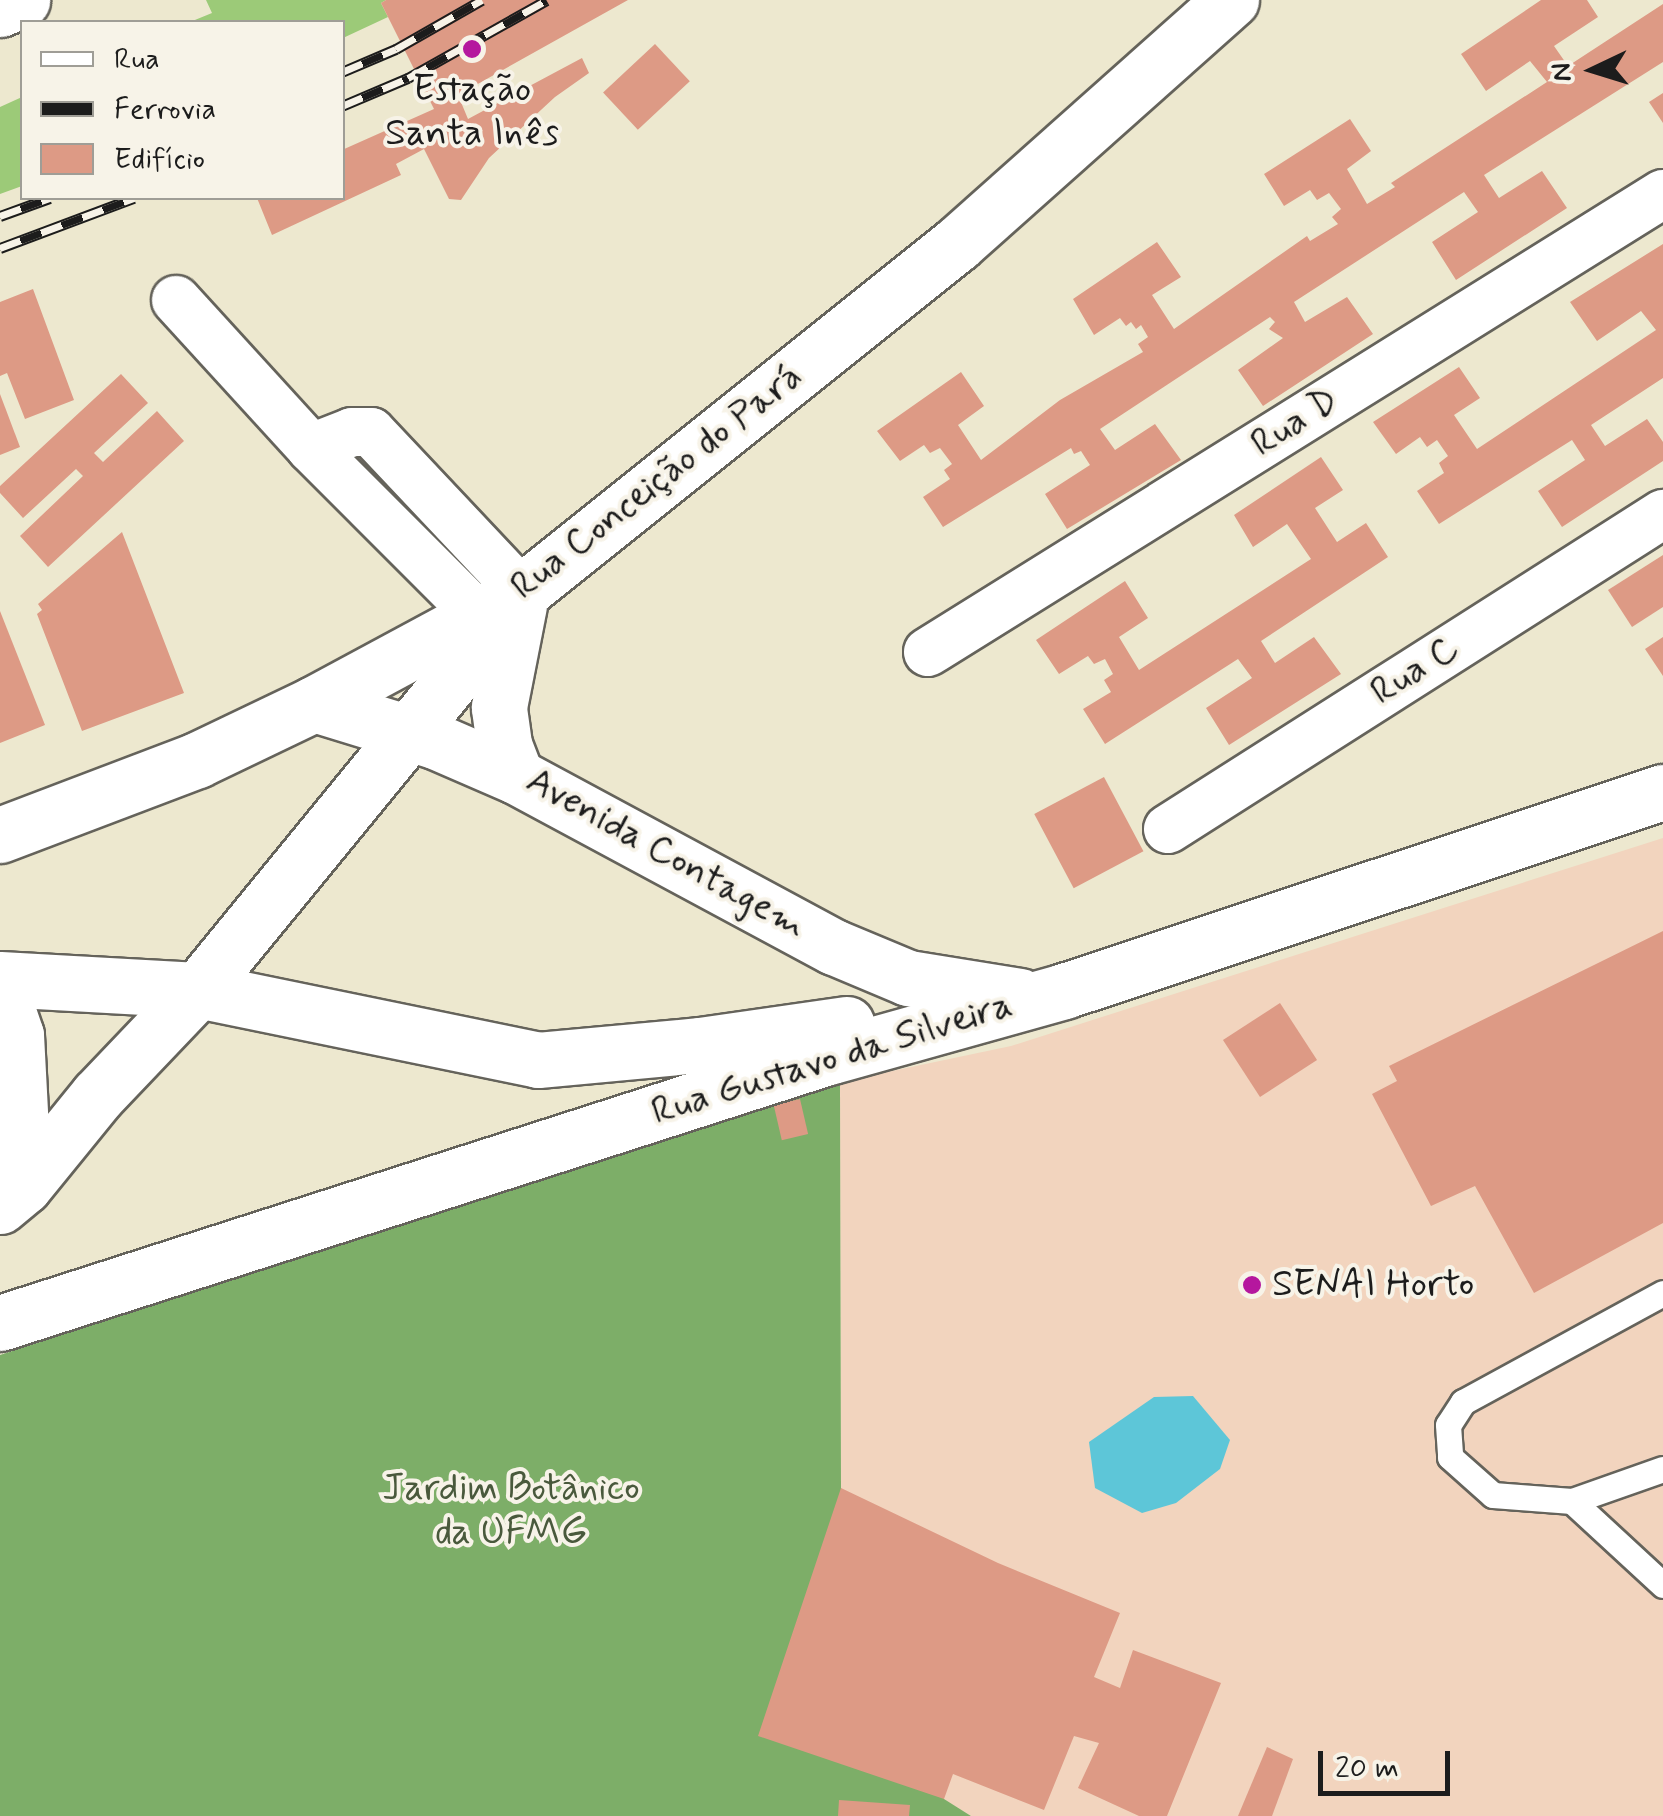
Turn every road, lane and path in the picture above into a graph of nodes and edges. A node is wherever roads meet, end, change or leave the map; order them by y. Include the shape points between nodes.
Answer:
1 (22, 0) edge
2 (1232, 0) edge
3 (0, 9) edge
4 (1663, 194) edge
5 (176, 300) dead end
6 (1663, 514) edge
7 (499, 603) junction
8 (928, 652) dead end
9 (314, 704) junction
10 (411, 733) junction
11 (516, 776) junction
12 (1663, 792) edge
13 (1168, 829) dead end
14 (0, 836) edge
15 (0, 979) edge
16 (0, 988) edge
17 (198, 990) junction
18 (1032, 998) junction
19 (12, 1196) edge
20 (1663, 1293) edge
21 (0, 1323) edge
22 (1663, 1469) edge
23 (1572, 1501) junction
24 (1663, 1585) edge

1 - 3 main road
2 - 7 main road, Rua Conceição do Pará via 958,244
4 - 8 street, Rua D
5 - 7 street via 311,448 352,432 372,432
6 - 13 street, Rua C
7 - 9 main road, Rua Conceição do Pará
7 - 10 main road
7 - 11 main road, Avenida Contagem via 498,707
9 - 10 main road
9 - 14 main road, Rua Conceição do Pará via 197,760
10 - 11 main road
10 - 17 main road
11 - 18 main road, Avenida Contagem via 834,946 908,978
12 - 18 main road, Rua Gustavo da Silveira
15 - 17 main road
16 - 19 main road via 16,1035
17 - 18 main road via 538,1060 700,1045
17 - 19 main road
18 - 21 main road, Rua Gustavo da Silveira
20 - 23 lane via 1462,1402 1448,1425 1450,1457 1494,1494
22 - 23 lane
23 - 24 lane

